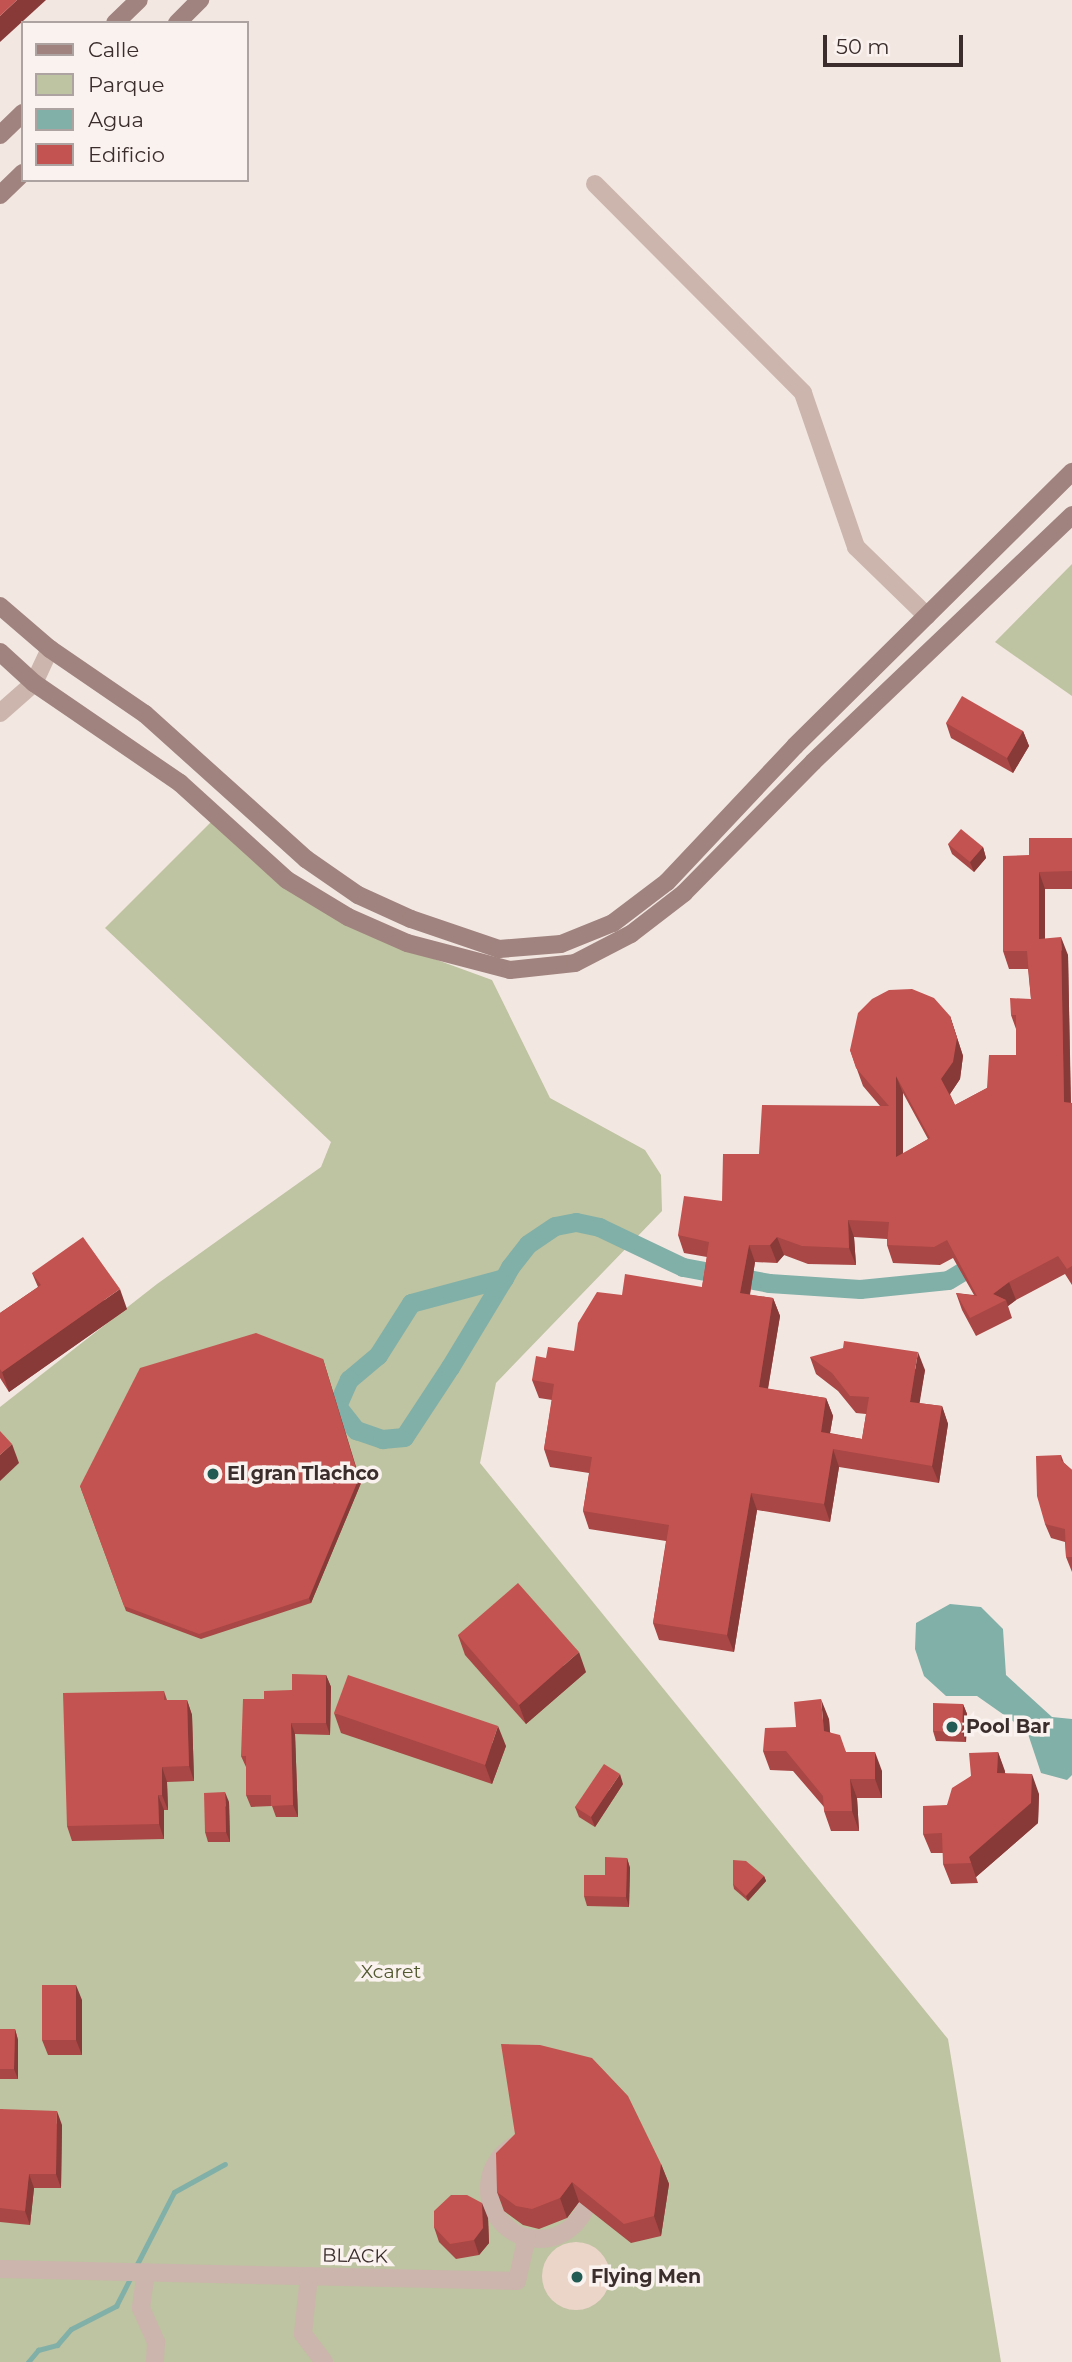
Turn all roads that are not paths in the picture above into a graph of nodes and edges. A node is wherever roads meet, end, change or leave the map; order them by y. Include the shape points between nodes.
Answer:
1 (139, 0) edge
2 (200, 0) edge
3 (118, 21) edge
4 (179, 21) edge
5 (21, 115) edge
6 (0, 135) edge
7 (21, 175) edge
8 (595, 184) dead end
9 (0, 195) edge
10 (1072, 472) edge
11 (1072, 515) edge
12 (0, 606) edge
13 (927, 615) junction
14 (50, 649) junction
15 (0, 652) edge
16 (34, 683) junction
17 (0, 712) edge
18 (527, 2237) junction
19 (0, 2269) edge
20 (146, 2272) junction
21 (309, 2276) junction
22 (155, 2362) edge
23 (324, 2362) edge

1 - 3 street
2 - 4 street
5 - 6 street
7 - 9 street
8 - 13 street via 803,393 856,547
10 - 13 street
11 - 16 street via 813,762 684,893 631,934 575,963 510,970 407,943 348,917 287,880 180,783
12 - 14 street
13 - 14 street via 667,882 613,923 561,944 499,949 358,895 306,859 145,714
14 - 16 street
15 - 16 street
16 - 17 street
18 - 18 street via 557,2236 574,2226 585,2210 590,2190 587,2171 576,2154 560,2143 541,2139 521,2142 505,2152 493,2168 489,2187 492,2207 502,2224
18 - 21 street, BLACK via 517,2281
19 - 20 street, BLACK
20 - 21 street, BLACK
20 - 22 street via 141,2308 156,2342
21 - 23 street via 303,2334

